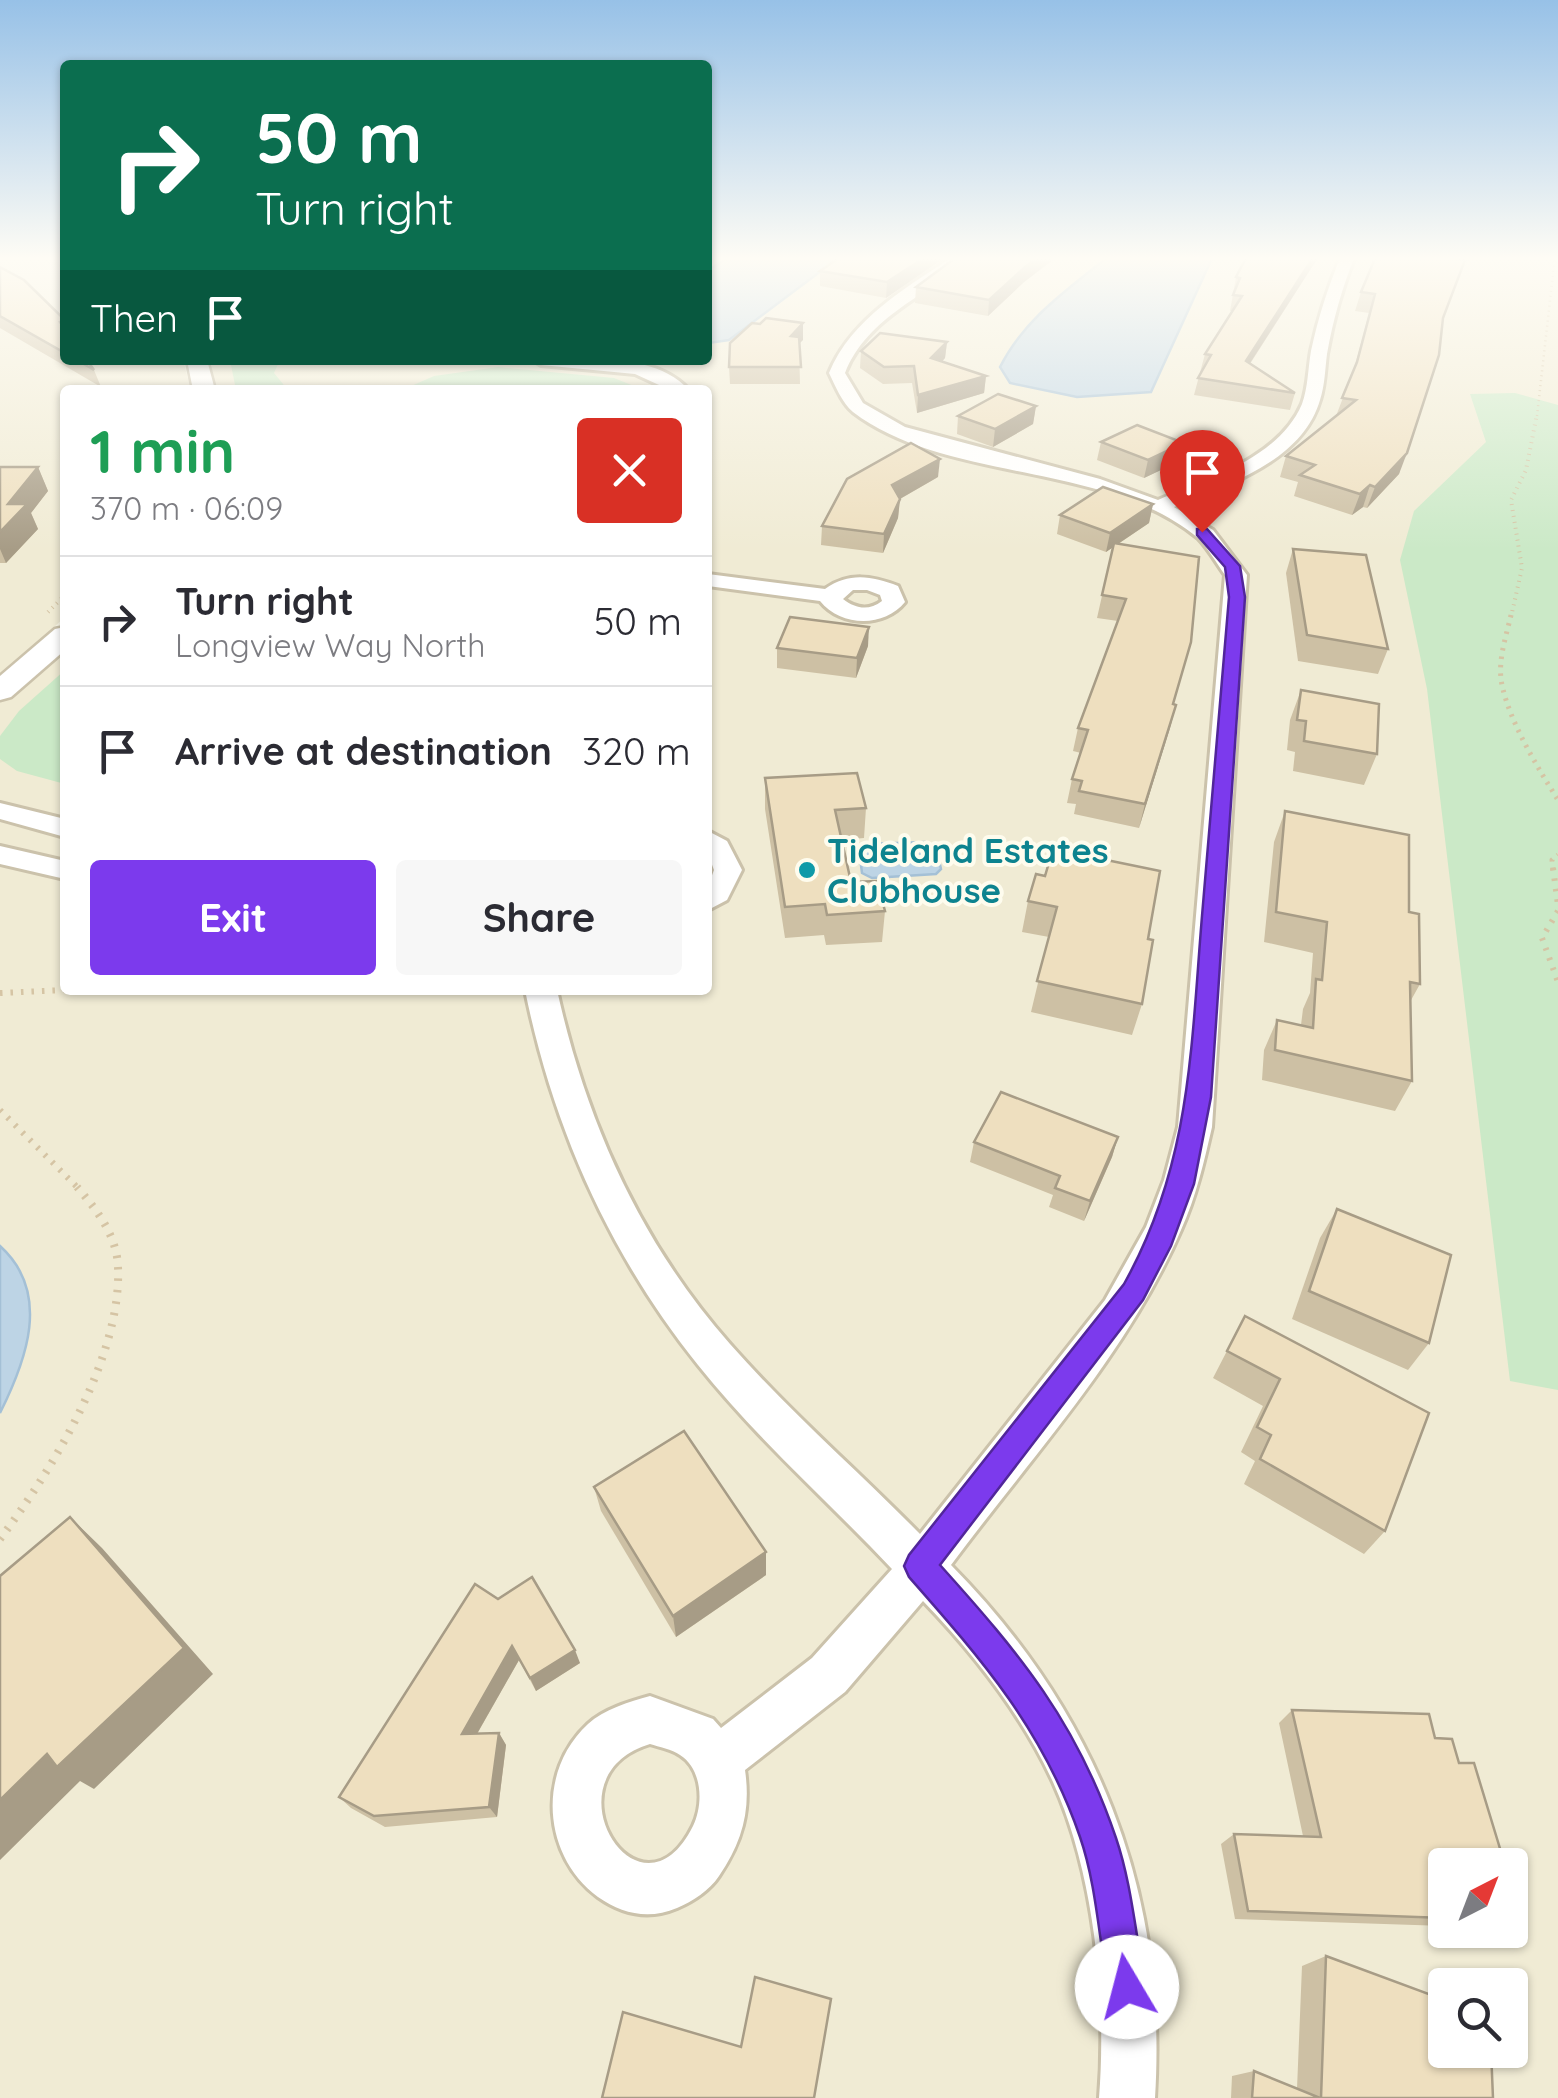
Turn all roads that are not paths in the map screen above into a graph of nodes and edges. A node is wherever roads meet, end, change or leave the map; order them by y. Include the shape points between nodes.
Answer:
1 (847, 354) edge
2 (1320, 354) edge
3 (582, 365) edge
4 (672, 385) edge
5 (1160, 506) junction
6 (712, 581) edge
7 (831, 596) dead end
8 (60, 639) edge
9 (0, 691) edge
10 (0, 811) edge
11 (55, 825) edge
12 (712, 844) edge
13 (3, 855) edge
14 (60, 869) edge
15 (712, 896) edge
16 (542, 995) edge
17 (920, 1566) junction
18 (717, 1760) dead end
19 (1127, 2098) edge

1 - 5 street via 837,374 846,396 871,416 956,450
2 - 5 street via 1312,396 1298,426 1278,446
3 - 4 street via 655,374
5 - 17 street via 1218,547 1237,586 1201,1072 1189,1154 1172,1214 1134,1292
6 - 7 street
8 - 9 street
10 - 11 street
11 - 13 street
12 - 15 street via 730,870
13 - 14 street
16 - 17 street via 567,1096 636,1246 766,1414
17 - 18 street via 841,1663
17 - 19 street via 1008,1664 1082,1792 1121,1943

